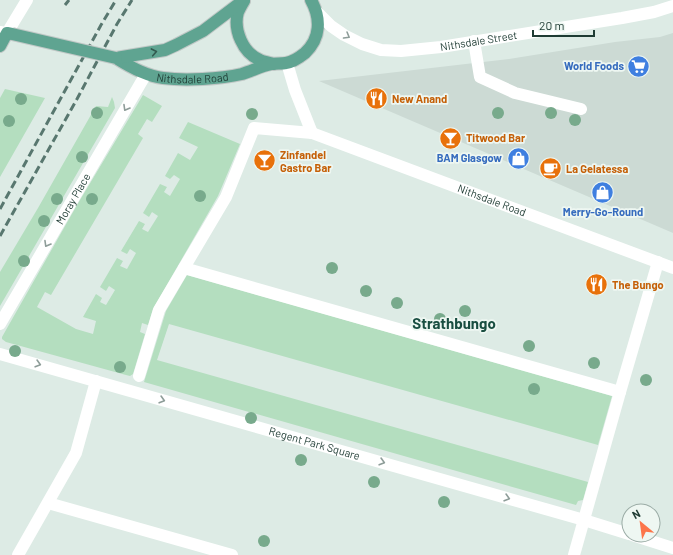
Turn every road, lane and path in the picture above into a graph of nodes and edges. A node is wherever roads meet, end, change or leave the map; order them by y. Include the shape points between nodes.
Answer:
1 (27, 0) edge
2 (244, 0) edge
3 (311, 0) edge
4 (673, 6) edge
5 (316, 12) junction
6 (5, 36) edge
7 (474, 41) junction
8 (116, 58) junction
9 (287, 63) junction
10 (273, 64) junction
11 (146, 74) junction
12 (581, 109) dead end
13 (312, 133) junction
14 (658, 262) junction
15 (184, 268) junction
16 (673, 268) edge
17 (0, 324) edge
18 (0, 354) edge
19 (139, 376) dead end
20 (96, 381) junction
21 (620, 392) junction
22 (48, 502) junction
23 (584, 520) junction
24 (621, 532) edge
25 (657, 543) edge
26 (673, 548) edge
27 (18, 555) edge
28 (232, 555) edge
29 (574, 555) edge

1 - 6 street
8 -> 2 main road, Nithsdale Road via 165,50 203,32
2 - 10 main road, Nithsdale Road via 238,12 237,26 240,39 248,51 259,60
3 - 5 main road, Nithsdale Road
4 - 7 street, Nithsdale Street via 622,18
5 -> 7 street, Nithsdale Street via 344,35 381,50 401,51
5 - 9 main road, Nithsdale Road via 316,37 310,48 300,57
6 - 8 main road, Nithsdale Road, bridge
7 - 12 street via 480,77 515,93
8 - 11 main road, Nithsdale Road
9 - 10 main road, Nithsdale Road
9 - 13 street
10 - 11 main road, Nithsdale Road via 242,74 218,78 182,80
11 -> 17 street, Moray Place
13 - 14 street, Nithsdale Road
13 - 15 street, Nithsdale Road via 254,128 226,197
14 - 16 street, Nithsdale Road
14 - 21 street
15 - 19 street via 160,310
15 - 21 street
18 -> 20 street, Regent Park Square
20 - 22 street via 76,453
20 -> 23 street, Regent Park Square
21 - 23 street
22 - 27 street
22 - 28 street
23 - 24 street, Regent Park Square
23 - 29 street
25 - 26 street

